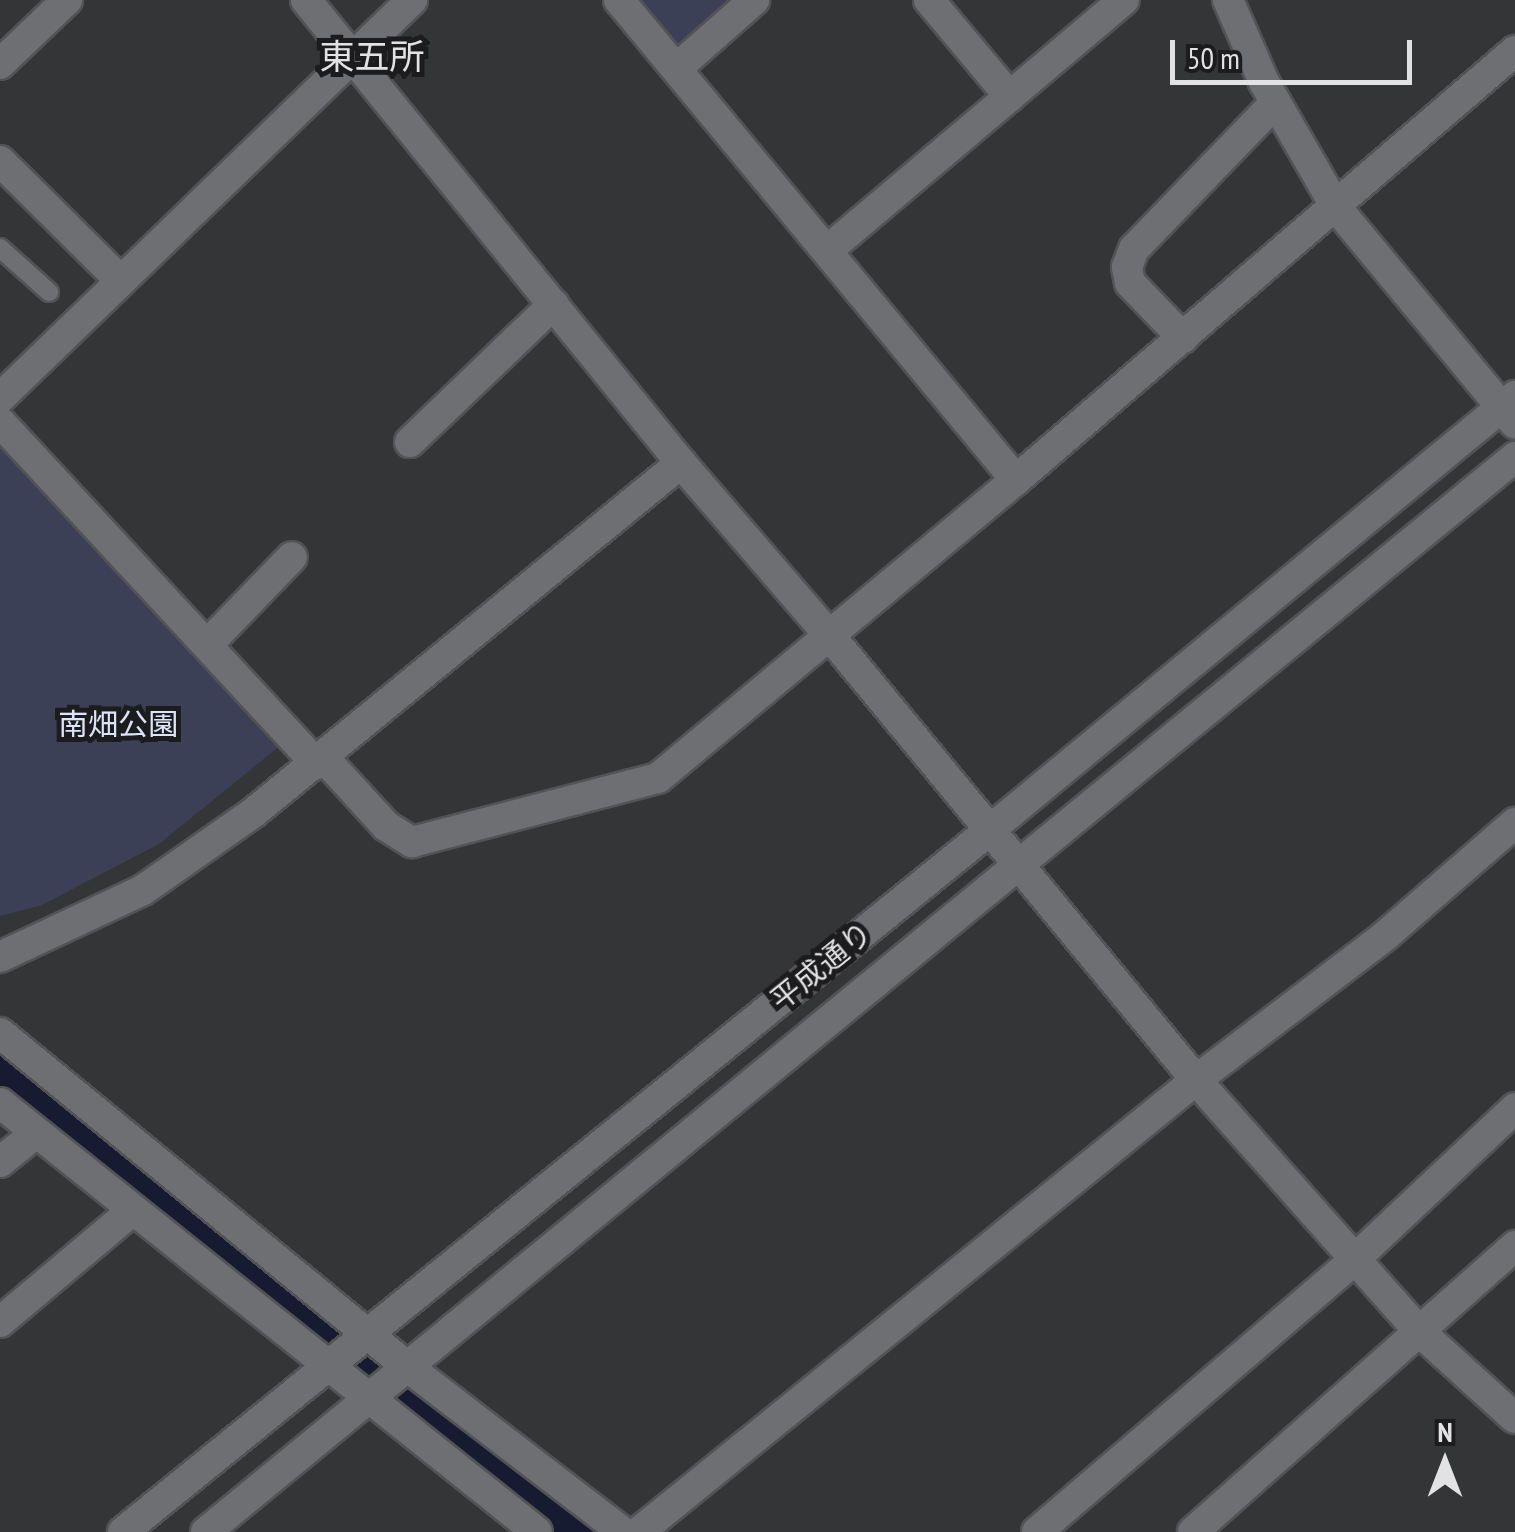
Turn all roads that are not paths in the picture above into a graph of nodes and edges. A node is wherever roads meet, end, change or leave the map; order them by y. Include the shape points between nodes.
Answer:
1 (67, 0) edge
2 (306, 0) edge
3 (412, 0) edge
4 (618, 0) edge
5 (754, 0) edge
6 (928, 0) edge
7 (1124, 0) edge
8 (1228, 0) edge
9 (1515, 51) edge
10 (354, 54) junction
11 (0, 64) edge
12 (676, 68) junction
13 (1010, 96) junction
14 (1276, 102) junction
15 (0, 161) edge
16 (1336, 207) junction
17 (0, 248) edge
18 (829, 249) junction
19 (119, 279) junction
20 (49, 292) dead end
21 (554, 304) junction
22 (1182, 338) junction
23 (0, 398) edge
24 (1510, 408) edge
25 (0, 422) edge
26 (410, 442) dead end
27 (1515, 457) edge
28 (681, 463) junction
29 (1016, 480) junction
30 (292, 558) dead end
31 (830, 636) junction
32 (207, 645) junction
33 (321, 761) junction
34 (1515, 822) edge
35 (991, 830) junction
36 (1021, 867) junction
37 (0, 956) edge
38 (0, 1034) edge
39 (1196, 1080) junction
40 (0, 1103) edge
41 (1515, 1108) edge
42 (36, 1133) junction
43 (0, 1162) edge
44 (134, 1210) junction
45 (1515, 1246) edge
46 (1355, 1258) junction
47 (0, 1322) edge
48 (368, 1332) junction
49 (1420, 1332) junction
50 (326, 1364) junction
51 (409, 1368) junction
52 (368, 1400) junction
53 (1515, 1418) edge
54 (122, 1532) edge
55 (206, 1532) edge
56 (537, 1532) edge
57 (624, 1532) edge
58 (639, 1532) edge
59 (1037, 1532) edge
60 (1194, 1532) edge

1 - 11 street
2 - 10 street
3 - 10 street
4 - 12 street
5 - 12 street
6 - 13 street
7 - 13 street
8 - 14 street
9 - 16 street
10 - 19 street
10 - 21 street
12 - 18 street
13 - 18 street
14 - 16 street
14 - 22 street via 1134,249 1130,283
15 - 19 street
16 - 22 street
16 - 24 street
17 - 20 lane
18 - 29 street
19 - 23 street
21 - 26 street
21 - 28 street
22 - 29 street
24 - 35 street, 平成通り
25 - 32 street
27 - 36 street, 平成通り
28 - 31 street
28 - 33 street
29 - 31 street
30 - 32 street
31 - 33 street via 658,778 412,842 386,826
31 - 35 street
32 - 33 street
33 - 37 street via 143,890
34 - 39 street via 1386,935
35 - 36 street
35 - 48 street, 平成通り
36 - 39 street
36 - 51 street, 平成通り
38 - 48 street
39 - 46 street
39 - 58 street
40 - 42 street
41 - 46 street
42 - 43 street
42 - 44 street
44 - 47 street
44 - 50 street
45 - 49 street
46 - 49 street
46 - 59 street
48 - 50 street, 平成通り
48 - 51 street
49 - 53 street
49 - 60 street
50 - 52 street
50 - 54 street, 平成通り
51 - 52 street, 平成通り
51 - 57 street
52 - 55 street, 平成通り
52 - 56 street

